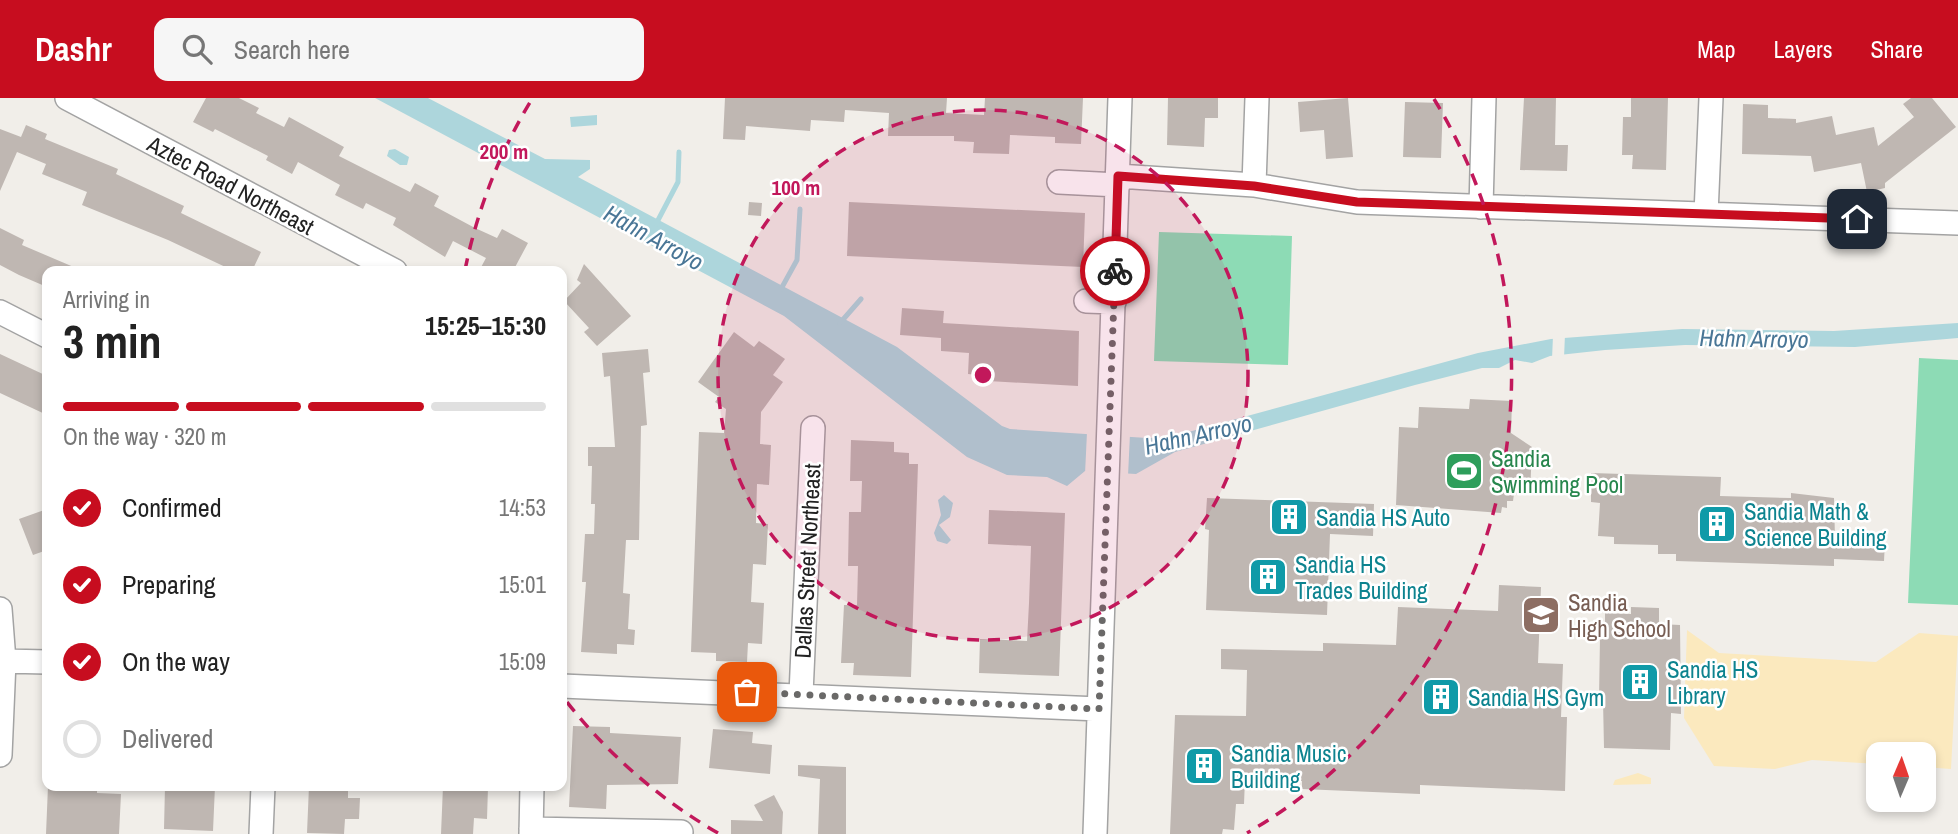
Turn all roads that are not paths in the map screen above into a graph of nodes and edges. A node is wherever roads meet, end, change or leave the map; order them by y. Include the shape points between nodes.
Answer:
1 (67, 98) edge
2 (1121, 98) edge
3 (1257, 98) edge
4 (1484, 98) edge
5 (1711, 98) edge
6 (1118, 181) junction
7 (1059, 182) dead end
8 (1254, 186) junction
9 (1481, 207) junction
10 (1706, 214) junction
11 (1958, 223) edge
12 (386, 266) edge
13 (1086, 301) dead end
14 (1114, 302) junction
15 (0, 312) edge
16 (42, 334) edge
17 (813, 428) dead end
18 (0, 609) edge
19 (4, 661) junction
20 (42, 663) edge
21 (567, 686) edge
22 (801, 694) junction
23 (1099, 709) junction
24 (0, 755) edge
25 (263, 791) edge
26 (531, 791) edge
27 (531, 831) edge
28 (681, 832) edge
29 (261, 834) edge
30 (1095, 834) edge

1 - 12 street, Aztec Road Northeast
2 - 6 street
3 - 8 street
4 - 9 street
5 - 10 street
6 - 7 street
6 - 8 street
6 - 14 street
8 - 9 street via 1357,202
9 - 10 street
10 - 11 street
13 - 14 street
14 - 23 street
15 - 16 street
17 - 22 street, Dallas Street Northeast
18 - 19 street
19 - 20 street
19 - 24 street
21 - 22 street
22 - 23 street
23 - 30 street
25 - 29 street
26 - 27 street
27 - 28 street

